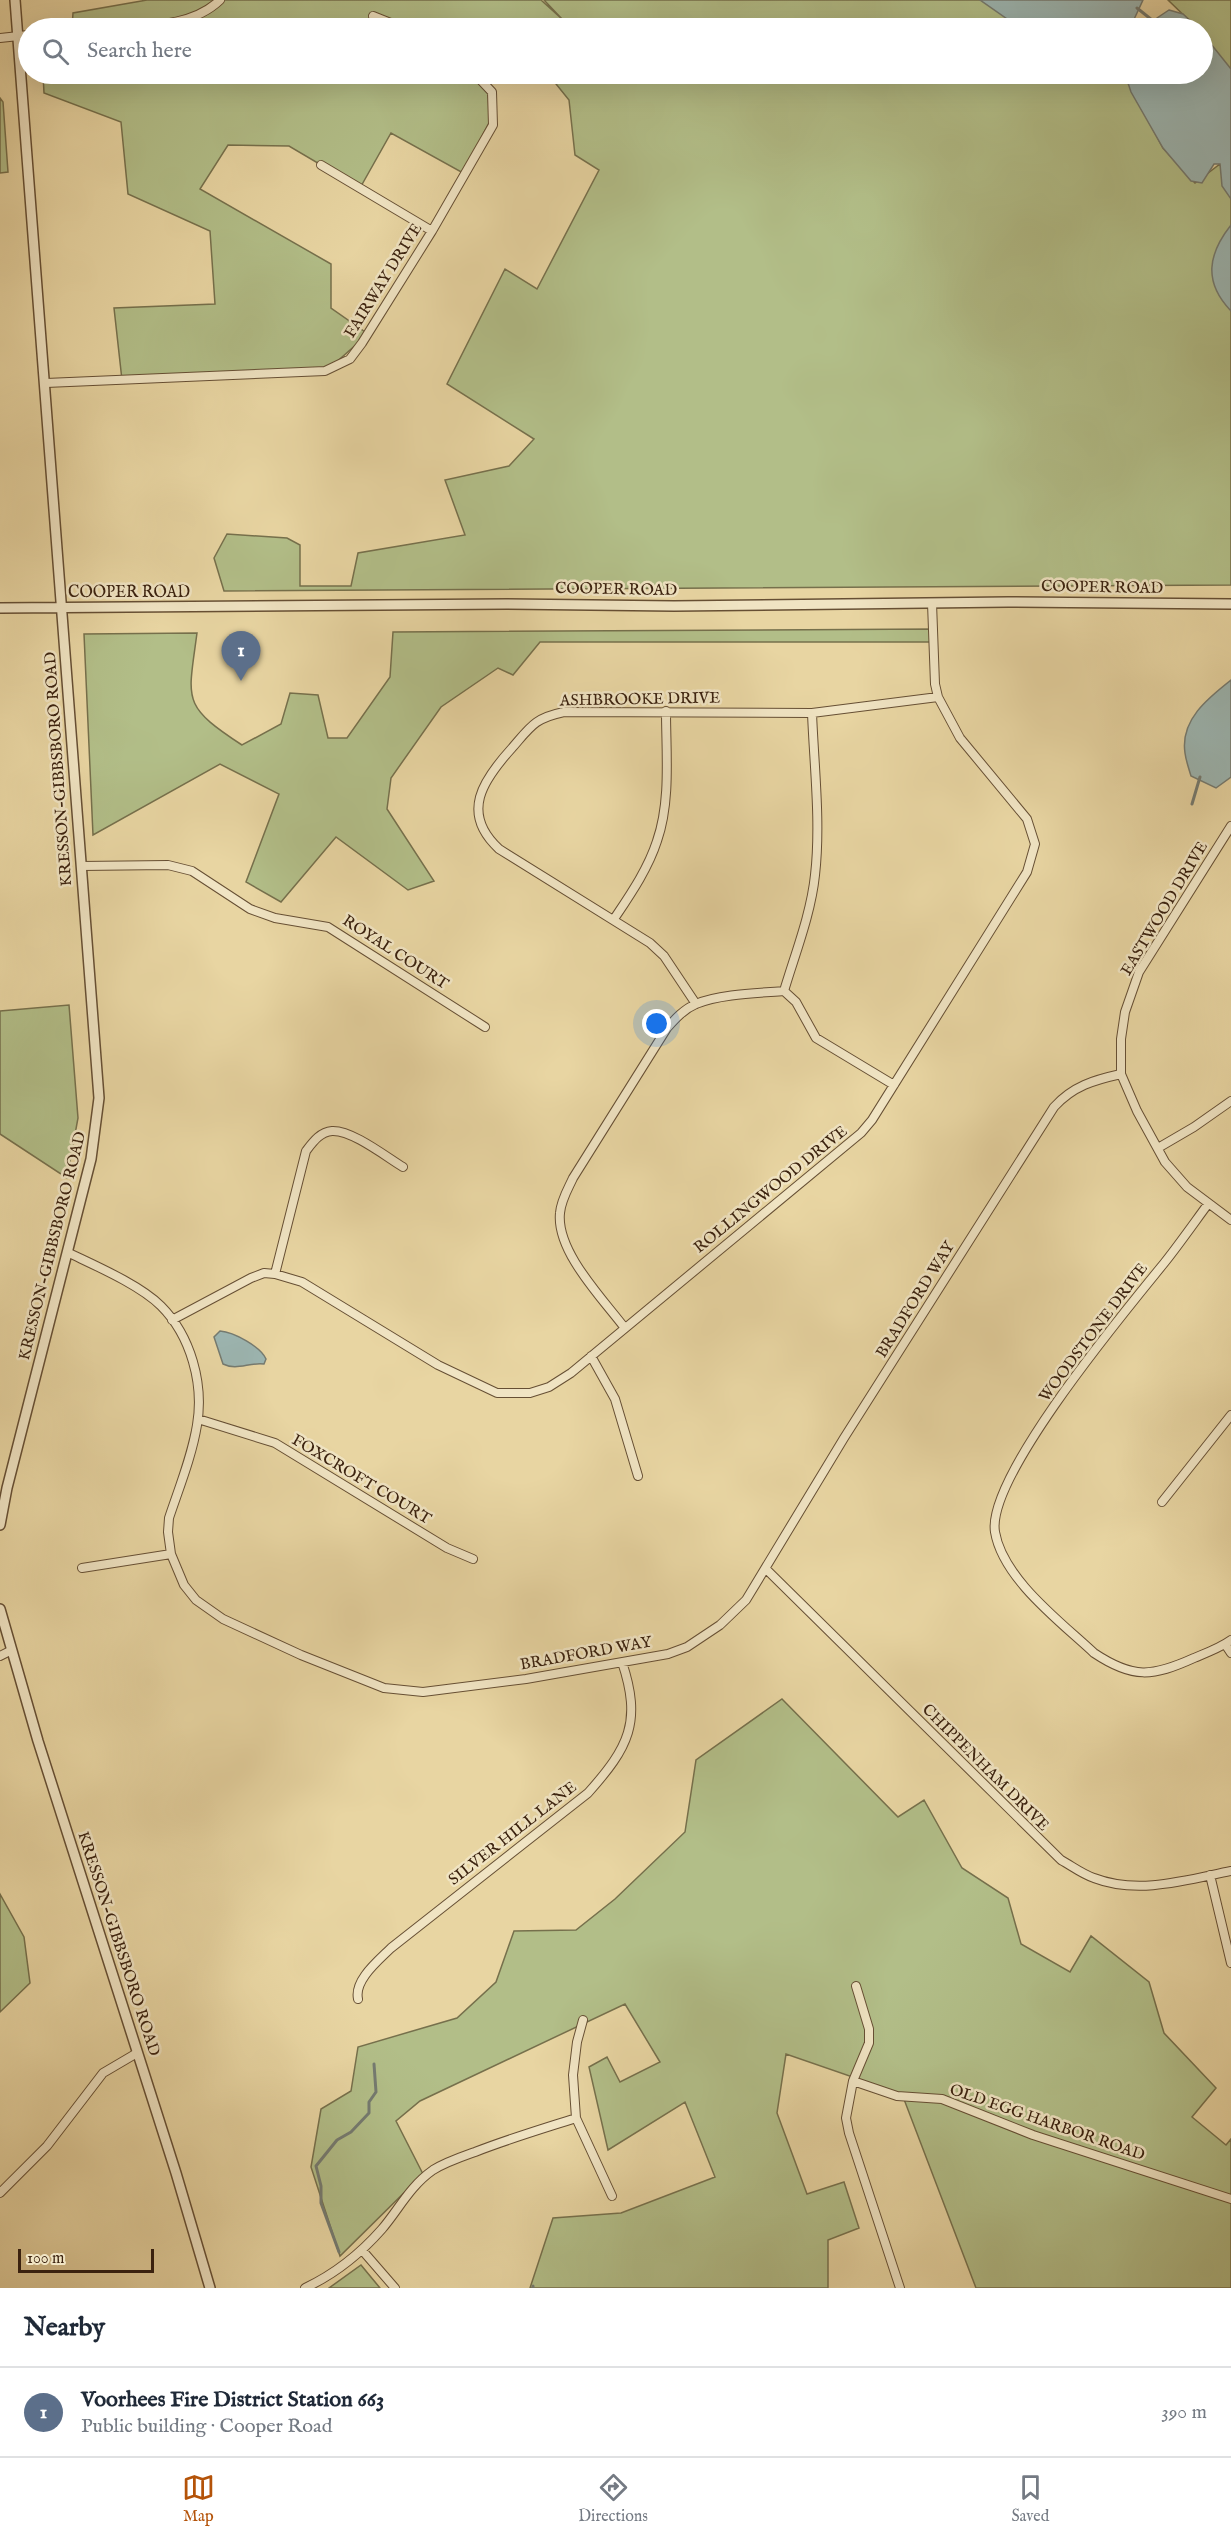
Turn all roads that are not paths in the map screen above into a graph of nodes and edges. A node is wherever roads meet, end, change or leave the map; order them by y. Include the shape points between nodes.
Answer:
1 (15, 0) edge
2 (220, 0) edge
3 (196, 16) joint
4 (373, 16) dead end
5 (191, 18) edge
6 (378, 18) edge
7 (18, 36) joint
8 (0, 38) edge
9 (21, 84) edge
10 (485, 84) edge
11 (321, 165) dead end
12 (432, 231) junction
13 (46, 383) junction
14 (932, 603) junction
15 (1231, 604) edge
16 (0, 608) edge
17 (63, 608) junction
18 (938, 697) junction
19 (666, 711) junction
20 (812, 713) junction
21 (1231, 826) edge
22 (81, 866) junction
23 (614, 919) junction
24 (784, 992) junction
25 (696, 1004) junction
26 (485, 1027) dead end
27 (1121, 1074) junction
28 (894, 1084) junction
29 (1231, 1101) edge
30 (1158, 1148) junction
31 (403, 1167) dead end
32 (1208, 1203) junction
33 (1231, 1220) edge
34 (69, 1253) junction
35 (275, 1274) junction
36 (172, 1320) junction
37 (624, 1327) junction
38 (591, 1356) junction
39 (1231, 1415) edge
40 (198, 1419) junction
41 (638, 1476) dead end
42 (1162, 1502) dead end
43 (0, 1525) edge
44 (171, 1554) junction
45 (473, 1559) dead end
46 (82, 1568) dead end
47 (766, 1569) junction
48 (0, 1609) edge
49 (1228, 1642) edge
50 (10, 1651) junction
51 (1231, 1653) edge
52 (0, 1656) edge
53 (622, 1662) junction
54 (1231, 1871) edge
55 (1210, 1875) junction
56 (1231, 1963) edge
57 (856, 1986) dead end
58 (358, 2000) dead end
59 (583, 2020) dead end
60 (137, 2053) junction
61 (853, 2081) junction
62 (576, 2118) junction
63 (0, 2193) edge
64 (612, 2196) dead end
65 (1231, 2199) edge
66 (362, 2250) junction
67 (210, 2288) edge
68 (305, 2288) edge
69 (395, 2288) edge
70 (900, 2288) edge

1 - 7 street, KRESSON-GIBBSBORO ROAD
2 - 3 street
3 - 5 street
4 - 6 street
7 - 8 street
9 - 13 street, KRESSON-GIBBSBORO ROAD
10 - 12 street, FAIRWAY DRIVE via 492,92 493,125
11 - 12 street
12 - 13 street, FAIRWAY DRIVE via 362,343 342,365 325,371
13 - 17 street, KRESSON-GIBBSBORO ROAD
14 - 15 street, COOPER ROAD
14 - 17 street, COOPER ROAD
14 - 18 street, ROLLINGWOOD DRIVE
16 - 17 street, COOPER ROAD
17 - 22 street, KRESSON-GIBBSBORO ROAD
18 - 20 street, ASHBROOKE DRIVE
18 - 28 street, ROLLINGWOOD DRIVE via 960,738 1027,819 1035,844 1027,872
19 - 20 street, ASHBROOKE DRIVE
19 - 23 street via 662,825 650,858
19 - 23 street, ASHBROOKE DRIVE via 574,712 536,720 490,772 480,793 479,820 498,849
20 - 24 street via 815,875
21 - 27 street, EASTWOOD DRIVE via 1139,972 1125,1012
22 - 26 street, ROYAL COURT via 168,865 192,871 250,909 275,918 328,927
22 - 34 street, KRESSON-GIBBSBORO ROAD via 99,1098 95,1145
23 - 25 street, ASHBROOKE DRIVE via 664,956
24 - 25 street via 751,993
24 - 28 street via 796,1002 816,1038
25 - 37 street via 667,1028 573,1178 560,1212 567,1248
27 - 30 street, EASTWOOD DRIVE
27 - 47 street, BRADFORD WAY via 1077,1087 1054,1107 844,1438
28 - 37 street, ROLLINGWOOD DRIVE via 861,1133
29 - 30 street
30 - 32 street, EASTWOOD DRIVE via 1186,1187
31 - 35 street via 343,1133 332,1131 314,1140 306,1150
32 - 33 street, EASTWOOD DRIVE
32 - 49 street, WOODSTONE DRIVE via 1059,1398 1002,1493 995,1531 1012,1570 1039,1601 1104,1660 1129,1670 1156,1673
34 - 36 street, BRADFORD WAY via 132,1286 160,1305
34 - 43 street, KRESSON-GIBBSBORO ROAD
35 - 36 street via 251,1278
35 - 38 street, ROLLINGWOOD DRIVE via 302,1282 438,1365 497,1393 530,1393 549,1387
36 - 40 street, BRADFORD WAY via 194,1360
37 - 38 street, ROLLINGWOOD DRIVE
38 - 41 street via 615,1399
39 - 42 street
40 - 44 street, BRADFORD WAY via 169,1518
40 - 45 street, FOXCROFT COURT via 275,1443 447,1548
44 - 46 street
44 - 53 street, BRADFORD WAY via 184,1585 196,1600 223,1619 384,1688 423,1692
47 - 53 street, BRADFORD WAY via 746,1600 702,1638 668,1654
47 - 55 street, CHIPPENHAM DRIVE via 1061,1860 1091,1878 1125,1886 1153,1886
48 - 50 street, KRESSON-GIBBSBORO ROAD
49 - 51 street
50 - 52 street
50 - 60 street, KRESSON-GIBBSBORO ROAD
53 - 58 street, SILVER HILL LANE via 631,1691 632,1712 614,1764 588,1793 391,1948 361,1983
54 - 55 street, CHIPPENHAM DRIVE
55 - 56 street
57 - 61 street via 870,2029 869,2043
59 - 62 street via 573,2075
60 - 63 street via 103,2073 40,2154
60 - 67 street, KRESSON-GIBBSBORO ROAD
61 - 65 street, OLD EGG HARBOR ROAD via 897,2096 942,2099 1033,2135
61 - 70 street via 847,2112 849,2133
62 - 64 street
62 - 66 street via 433,2170 409,2192
66 - 68 street
66 - 69 street

